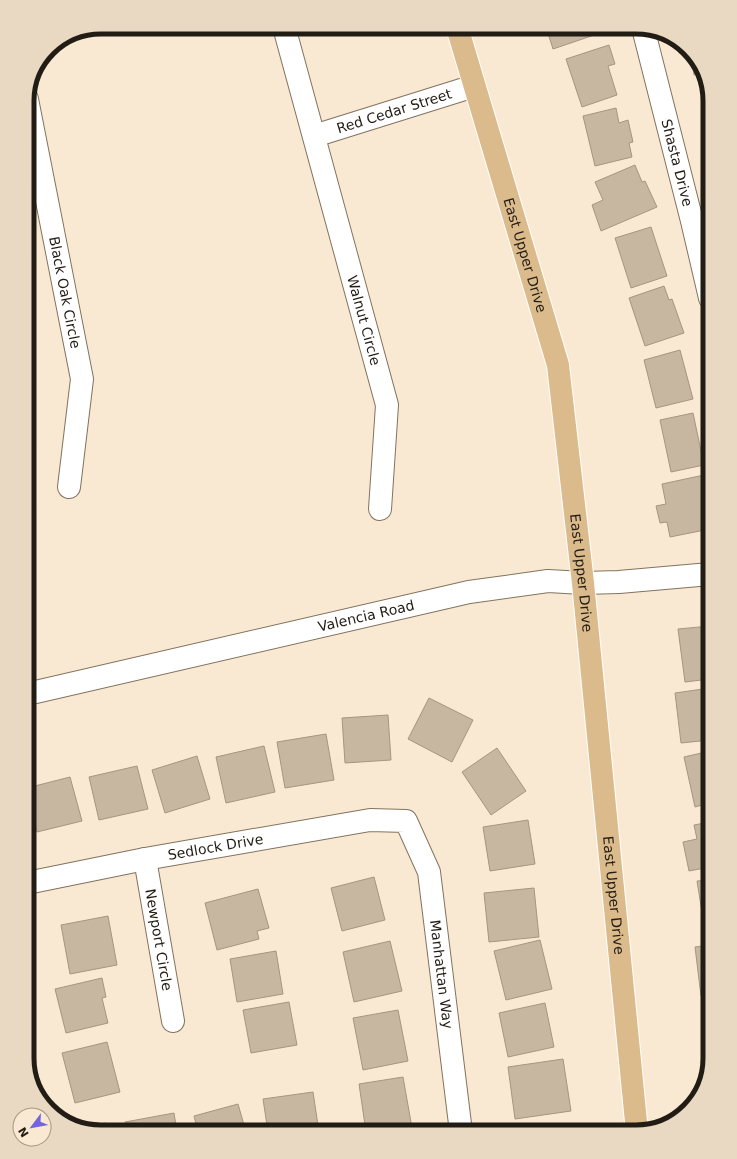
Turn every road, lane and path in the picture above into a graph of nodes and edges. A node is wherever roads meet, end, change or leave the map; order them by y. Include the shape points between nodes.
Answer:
1 (286, 34) edge
2 (459, 34) edge
3 (645, 35) edge
4 (474, 86) junction
5 (34, 135) edge
6 (314, 136) junction
7 (701, 219) edge
8 (703, 237) edge
9 (68, 488) dead end
10 (380, 508) dead end
11 (703, 575) edge
12 (583, 583) junction
13 (34, 692) edge
14 (406, 822) joint
15 (145, 859) junction
16 (34, 882) edge
17 (173, 1021) dead end
18 (460, 1125) edge
19 (636, 1125) edge

1 - 6 street, Walnut Circle
2 - 4 main road, East Upper Drive
3 - 7 street, Shasta Drive
4 - 6 street, Red Cedar Street
4 - 12 main road, East Upper Drive via 558,365
5 - 9 street, Black Oak Circle via 82,379
6 - 10 street, Walnut Circle via 387,405
7 - 8 street, Shasta Drive
11 - 12 street, Valencia Road
12 - 13 street, Valencia Road via 548,581 469,592
12 - 19 main road, East Upper Drive
14 - 15 street, Sedlock Drive via 370,820
14 - 18 street, Manhattan Way via 429,872
15 - 16 street, Sedlock Drive
15 - 17 street, Newport Circle

